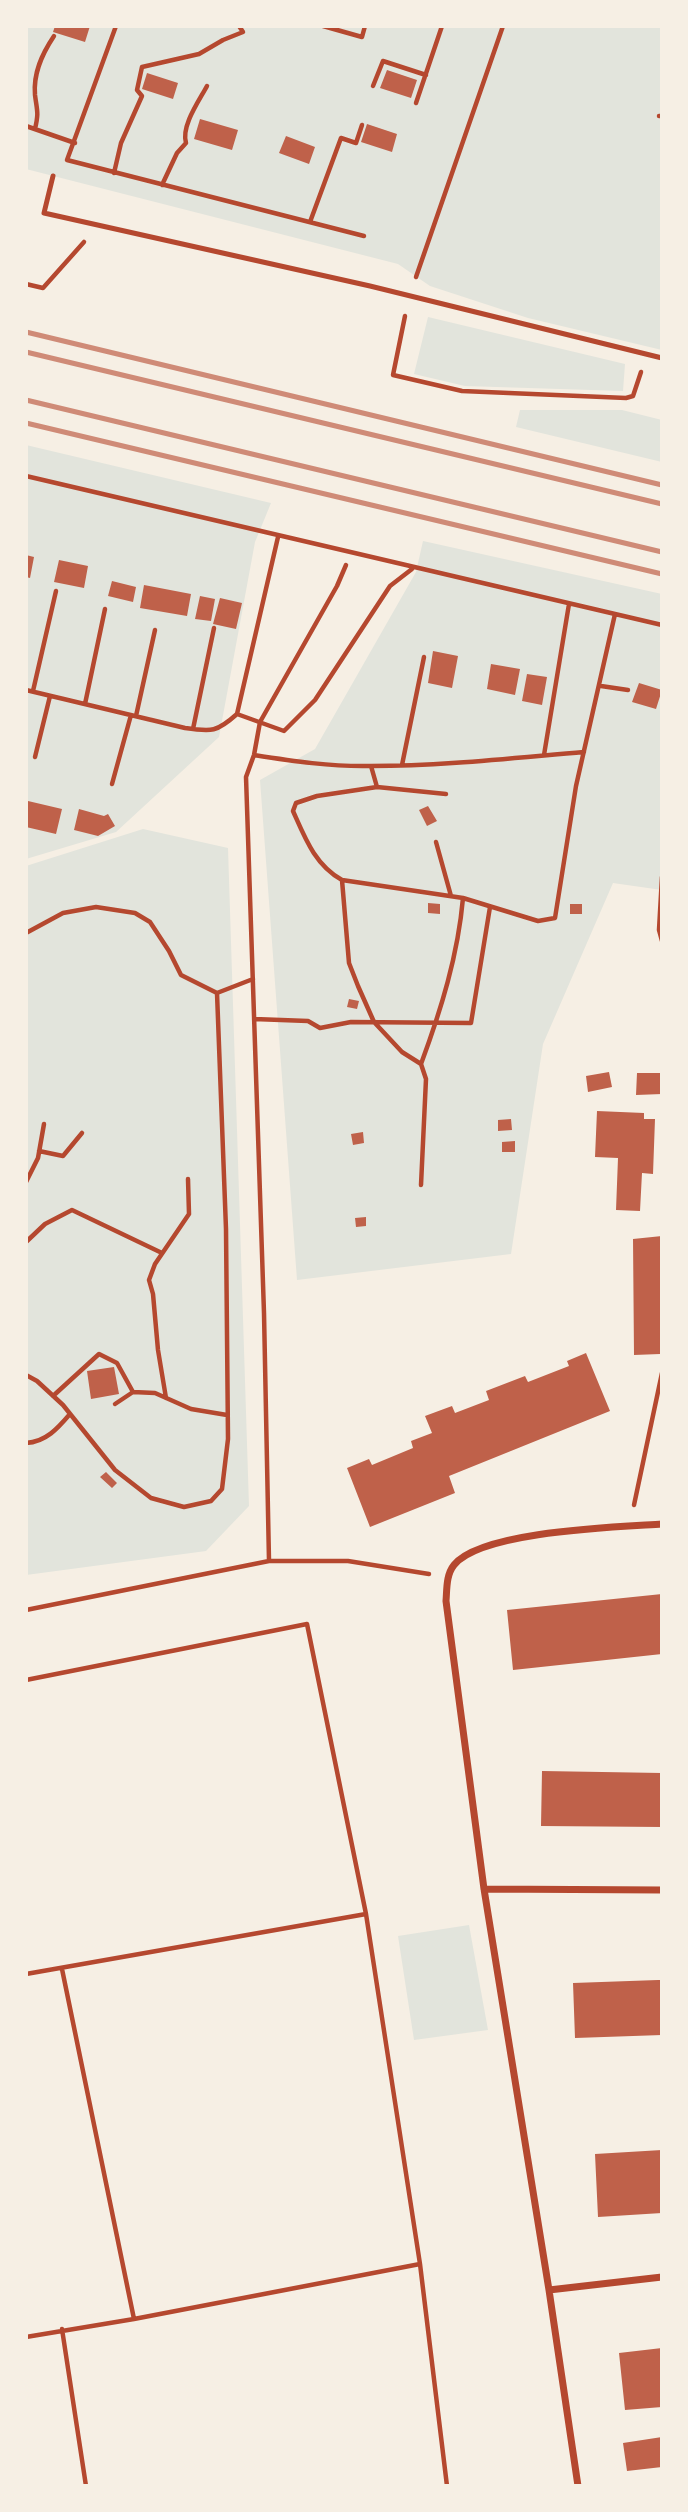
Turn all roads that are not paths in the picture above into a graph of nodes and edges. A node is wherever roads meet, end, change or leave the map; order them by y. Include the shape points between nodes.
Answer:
1 (52, 176) road end
2 (662, 358) edge
3 (662, 1524) edge
4 (484, 1889) junction
5 (662, 1890) edge
6 (662, 2277) edge
7 (549, 2290) junction
8 (578, 2486) edge

1 - 2 lane via 44,213
3 - 4 street via 499,1542 464,1556 447,1578 446,1601
4 - 5 street
4 - 7 street
6 - 7 street
7 - 8 street

